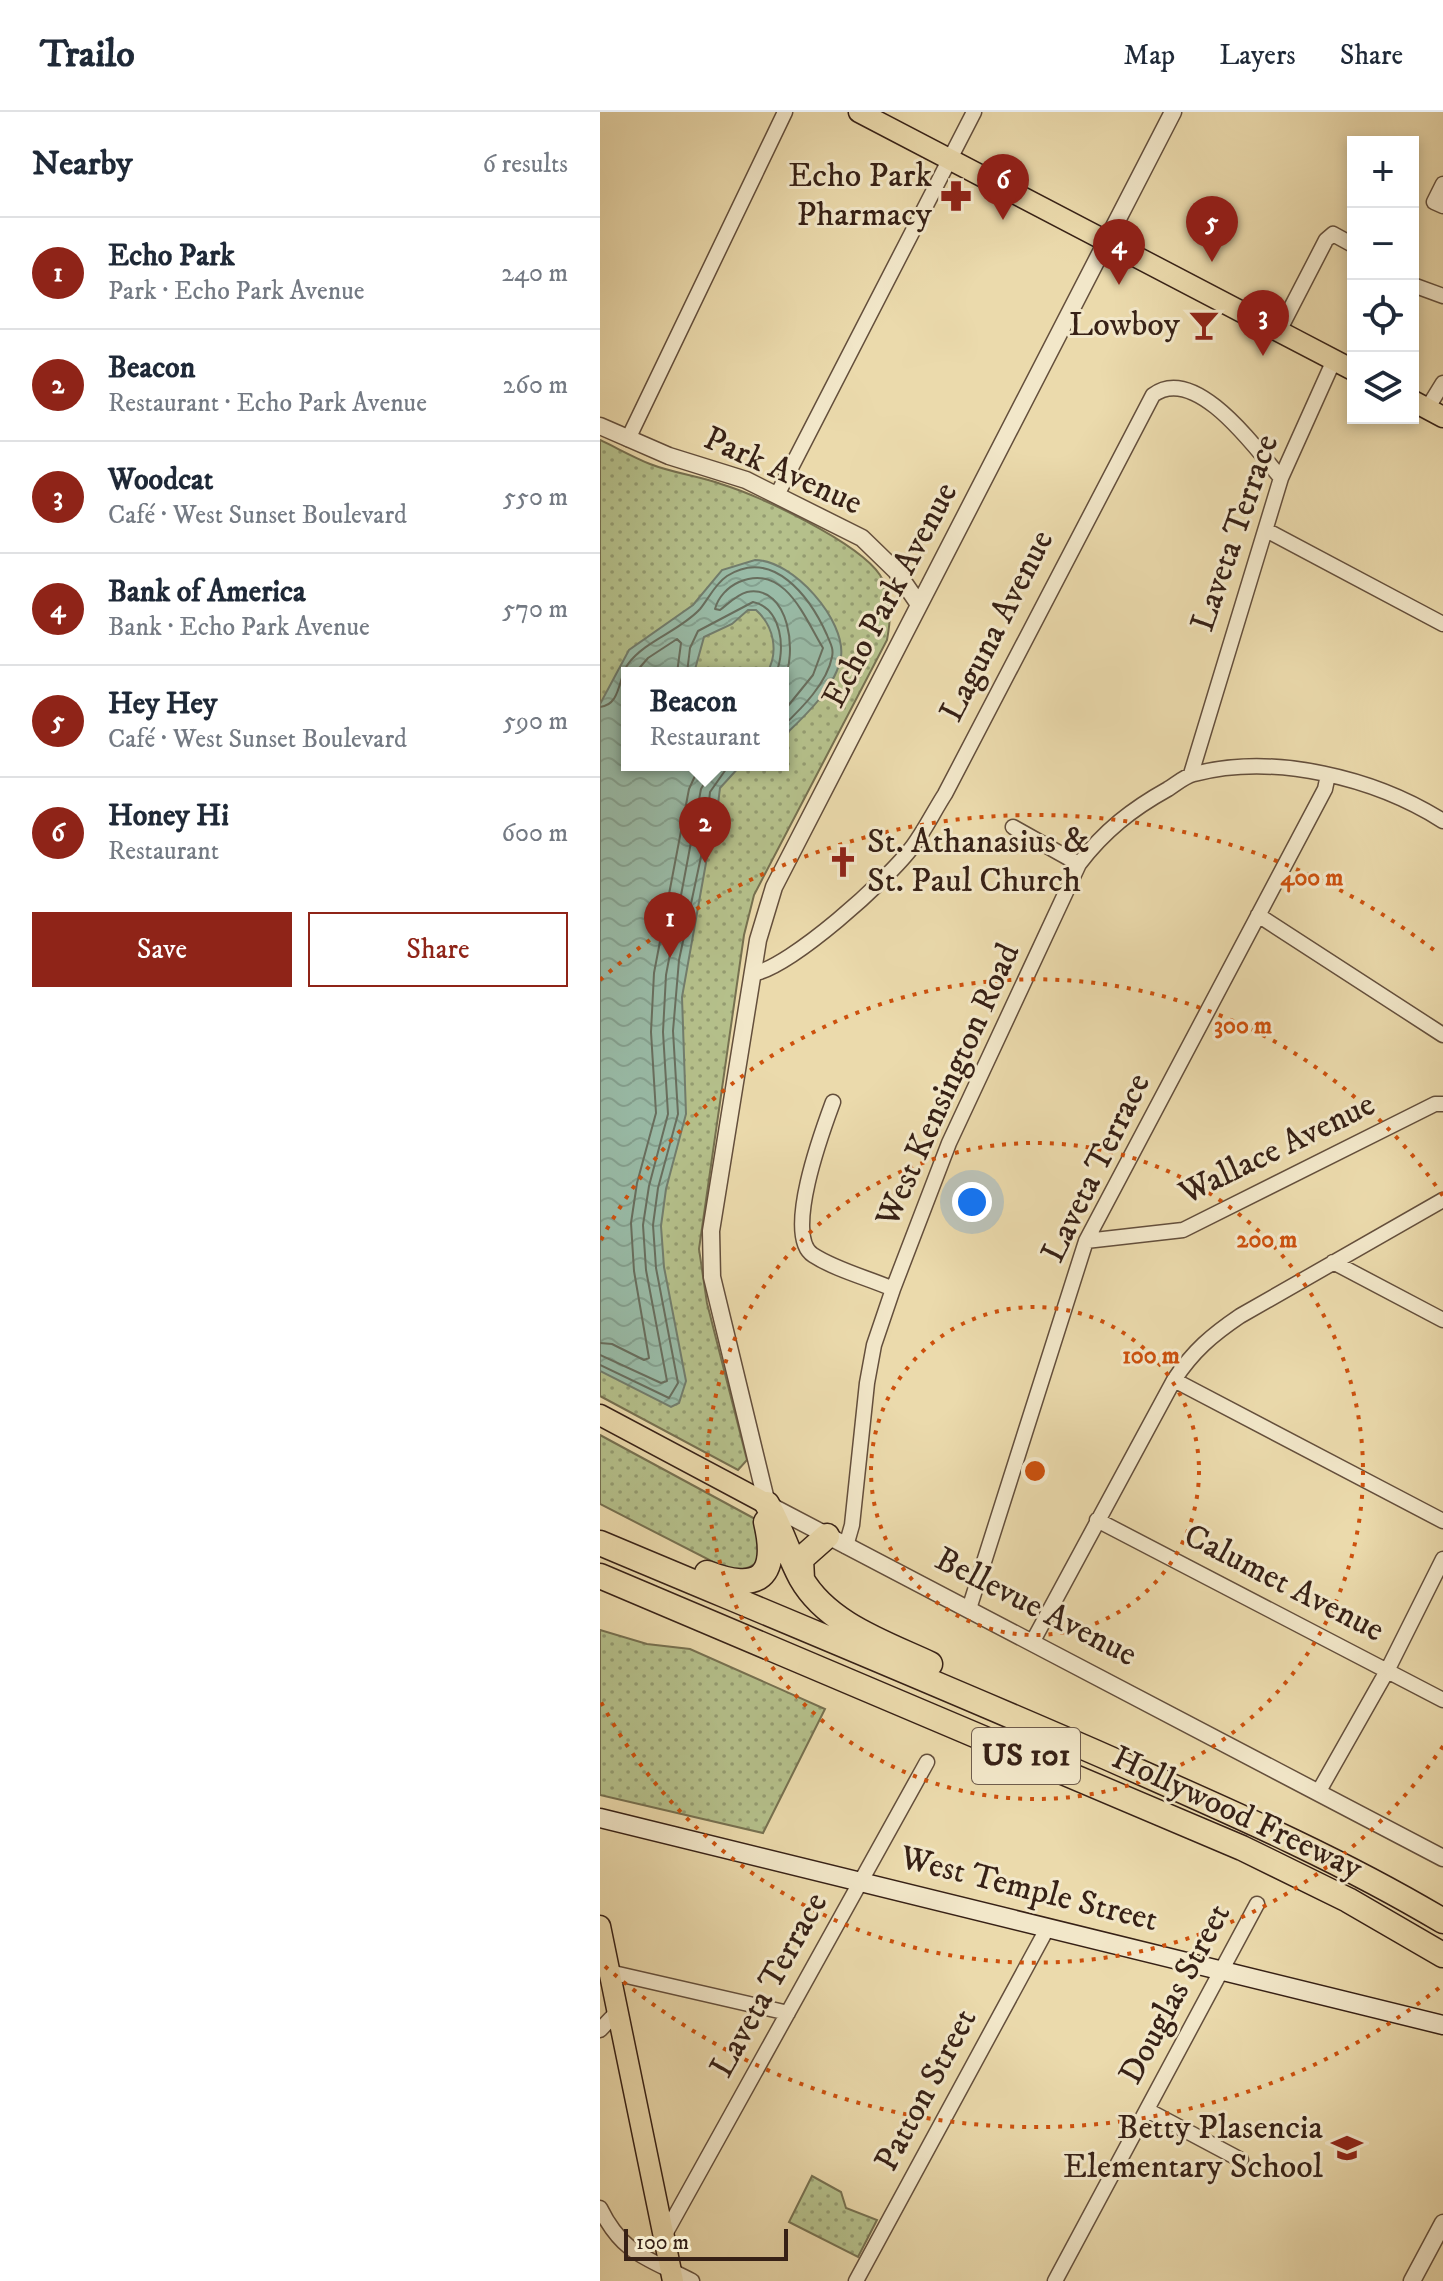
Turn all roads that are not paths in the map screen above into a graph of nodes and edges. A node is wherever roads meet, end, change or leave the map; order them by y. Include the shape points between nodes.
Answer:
1 (785, 112) edge
2 (859, 112) edge
3 (974, 112) edge
4 (1173, 112) edge
5 (951, 157) junction
6 (1443, 184) edge
7 (1443, 206) edge
8 (1109, 242) junction
9 (1347, 242) edge
10 (1419, 287) edge
11 (1443, 296) edge
12 (1279, 331) junction
13 (1334, 360) junction
14 (1347, 367) edge
15 (1443, 383) edge
16 (1428, 409) edge
17 (600, 426) edge
18 (628, 439) junction
19 (1281, 478) junction
20 (777, 495) junction
21 (1266, 530) junction
22 (918, 603) junction
23 (1443, 624) edge
24 (1191, 774) junction
25 (1328, 775) junction
26 (1443, 821) edge
27 (1013, 827) dead end
28 (1079, 864) junction
29 (1258, 915) junction
30 (752, 974) junction
31 (1443, 1035) edge
32 (833, 1102) dead end
33 (1443, 1104) edge
34 (1443, 1200) edge
35 (1086, 1241) junction
36 (1333, 1262) junction
37 (893, 1289) junction
38 (1443, 1320) edge
39 (1174, 1380) junction
40 (600, 1415) edge
41 (767, 1504) junction
42 (1097, 1520) junction
43 (1443, 1521) edge
44 (600, 1541) edge
45 (837, 1541) junction
46 (1443, 1559) edge
47 (600, 1576) edge
48 (802, 1579) junction
49 (969, 1609) junction
50 (1033, 1641) junction
51 (1387, 1671) junction
52 (1443, 1700) edge
53 (983, 1703) junction
54 (927, 1762) dead end
55 (1319, 1791) junction
56 (600, 1818) edge
57 (1443, 1858) edge
58 (862, 1881) junction
59 (1257, 1904) dead end
60 (1443, 1921) edge
61 (600, 1926) edge
62 (1048, 1927) junction
63 (1443, 1955) edge
64 (1222, 1969) junction
65 (604, 1971) edge
66 (617, 2012) junction
67 (788, 2013) junction
68 (1443, 2025) edge
69 (600, 2030) edge
70 (1147, 2110) junction
71 (1241, 2160) dead end
72 (600, 2208) edge
73 (1443, 2223) edge
74 (664, 2236) junction
75 (672, 2276) edge
76 (692, 2281) edge
77 (856, 2281) edge
78 (1055, 2281) edge
79 (1412, 2281) edge

1 - 18 street
2 - 5 main road
3 - 5 street
4 - 8 street, Echo Park Avenue
5 - 8 main road
5 - 20 street
6 - 7 street via 1434,202
8 - 12 main road
8 - 22 street, Echo Park Avenue
9 - 12 street via 1333,234 1326,240
10 - 11 street
12 - 13 main road
13 - 14 main road
13 - 19 street, Laveta Terrace
15 - 16 street
17 - 18 street, Park Avenue
18 - 20 street, Park Avenue
19 - 21 street, Laveta Terrace
19 - 30 street, Laguna Avenue via 1207,399 1181,388 1160,389 1153,395 914,846 884,879 788,958
20 - 22 street, Park Avenue via 862,538 896,571
21 - 23 street
21 - 24 street, Laveta Terrace
22 - 30 street, Echo Park Avenue via 774,887
24 - 25 street, West Kensington Road via 1239,768
24 - 28 street, West Kensington Road via 1128,812
25 - 26 street, West Kensington Road via 1397,795
25 - 29 street, Laveta Terrace
27 - 28 street
28 - 37 street, West Kensington Road via 949,1143
29 - 31 street
29 - 35 street, Laveta Terrace
30 - 41 street, Echo Park Avenue via 710,1246 712,1277
32 - 37 street via 811,1162 803,1239 812,1255
33 - 35 street, Wallace Avenue via 1183,1230
34 - 36 street
35 - 49 street, Laveta Terrace
36 - 38 street
36 - 39 street via 1211,1334
37 - 45 street, West Kensington Road via 867,1383 852,1525
39 - 42 street
39 - 43 street
40 - 41 main road, Bellevue Avenue
41 - 44 highway via 770,1564 750,1582 731,1582
41 - 45 street, Bellevue Avenue
41 - 48 highway
42 - 50 street
42 - 51 street, Calumet Avenue
44 - 53 highway, Hollywood Freeway / US 101
45 - 48 highway via 801,1559
45 - 49 street, Bellevue Avenue
46 - 51 street
47 - 63 highway, Hollywood Freeway / US 101 via 1242,1848
48 - 53 highway via 833,1614 941,1670
49 - 50 street, Bellevue Avenue
50 - 55 street, Bellevue Avenue
51 - 52 street, Calumet Avenue
51 - 55 street
53 - 60 highway, Hollywood Freeway / US 101 via 1308,1848
54 - 58 street, Laveta Terrace
55 - 57 street, Bellevue Avenue
56 - 58 main road, West Temple Street
58 - 62 main road, West Temple Street
58 - 67 street, Laveta Terrace
59 - 64 street, Douglas Street
61 - 65 main road
62 - 64 main road, West Temple Street
62 - 77 street, Patton Street
64 - 68 main road, West Temple Street
64 - 70 street, Douglas Street
65 - 66 main road
65 - 67 street
66 - 69 street
66 - 74 main road
67 - 74 street, Laveta Terrace
70 - 71 street
70 - 78 street, Douglas Street
72 - 75 street via 616,2239
73 - 79 street
74 - 75 main road
75 - 76 street

